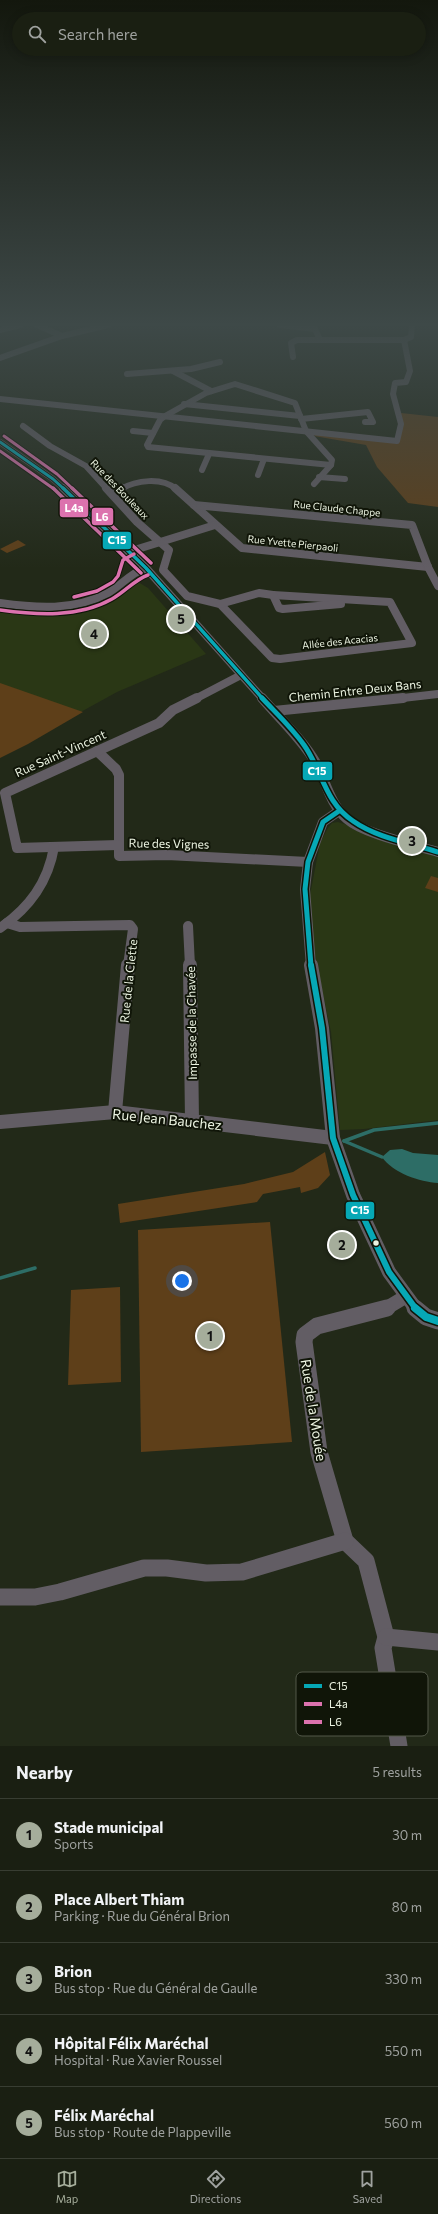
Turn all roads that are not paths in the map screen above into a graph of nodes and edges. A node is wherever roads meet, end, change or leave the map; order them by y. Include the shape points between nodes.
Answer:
1 (73, 406) edge
2 (180, 406) edge
3 (206, 406) edge
4 (296, 406) edge
5 (396, 406) edge
6 (165, 416) junction
7 (300, 417) junction
8 (365, 422) dead end
9 (23, 426) dead end
10 (133, 431) dead end
11 (306, 431) junction
12 (153, 433) junction
13 (0, 442) edge
14 (209, 454) junction
15 (264, 459) junction
16 (331, 465) junction
17 (202, 470) dead end
18 (258, 475) dead end
19 (319, 477) junction
20 (345, 479) dead end
21 (314, 484) dead end
22 (112, 494) junction
23 (194, 505) junction
24 (215, 525) junction
25 (160, 542) junction
26 (128, 552) junction
27 (137, 560) junction
28 (428, 567) junction
29 (146, 568) junction
30 (124, 579) junction
31 (438, 586) edge
32 (273, 595) junction
33 (0, 602) edge
34 (364, 602) junction
35 (220, 604) junction
36 (241, 675) junction
37 (438, 694) edge
38 (274, 711) junction
39 (96, 751) junction
40 (339, 811) junction
41 (118, 845) junction
42 (54, 847) junction
43 (438, 852) edge
44 (308, 862) junction
45 (4, 925) edge
46 (188, 926) dead end
47 (115, 1112) junction
48 (192, 1121) junction
49 (0, 1122) edge
50 (333, 1138) junction
51 (405, 1297) junction
52 (438, 1321) edge
53 (345, 1541) junction
54 (0, 1597) edge
55 (386, 1637) junction
56 (438, 1642) edge
57 (387, 1672) edge
58 (397, 1736) edge
59 (399, 1746) edge

1 - 6 street
2 - 6 street
3 - 7 street
4 - 7 street
5 - 11 street via 401,424 397,441
6 - 11 street
6 - 12 street
7 - 8 street via 368,412 373,422
7 - 11 street
9 - 22 street, Rue des Bouleaux via 50,446 86,466
10 - 12 street
11 - 16 street via 332,460
12 - 14 street via 148,447
13 - 26 street via 53,479
14 - 15 street
14 - 17 street
15 - 16 street
15 - 18 street
16 - 19 street
19 - 20 street
19 - 21 street
22 - 23 street, Rue Yvette Pierpaoli via 128,485 147,481 169,483
22 - 25 street, Rue des Bouleaux via 137,522
23 - 24 street, Rue Yvette Pierpaoli
23 - 28 street, Rue Claude Chappe via 412,525
24 - 25 street
24 - 28 street, Rue Yvette Pierpaoli via 242,548
25 - 26 street
25 - 35 street via 170,552 164,570 185,594
26 - 27 street
27 - 29 street
27 - 30 street via 129,564
28 - 31 street, Rue Claude Chappe
29 - 30 street
29 - 36 street
30 - 33 street via 118,586 95,599 62,607 29,607
32 - 34 street, Allée des Acacias
32 - 34 street, Allée des Acacias via 279,608 283,610
32 - 35 street, Allée des Acacias via 259,593
34 - 35 street, Allée des Acacias via 390,602 412,644 272,658
36 - 38 street
36 - 39 street, Rue Saint-Vincent via 173,710 159,723
37 - 38 street, Chemin Entre Deux Bans
38 - 40 street via 304,745
39 - 41 street, Rue des Vignes via 116,768 119,775
39 - 42 street, Rue Saint-Vincent via 5,793 17,848
40 - 43 street via 369,830
40 - 44 street via 323,822
41 - 42 street, Rue Saint-Vincent
41 - 44 street, Rue des Vignes via 119,856 168,855
42 - 45 street via 52,863 31,902
44 - 50 street via 306,913 322,1028
45 - 47 street, Rue de la Clette via 20,927 124,924 130,925 133,929 127,965
46 - 48 street, Impasse de la Chavée via 192,1002
47 - 48 street, Rue Jean Bauchez
47 - 49 street, Rue Jean Bauchez
48 - 50 street, Rue Jean Bauchez
50 - 51 street via 353,1195 380,1255
51 - 52 street via 426,1317
51 - 53 street, Rue de la Mouée via 385,1309 317,1326 305,1335 319,1452
53 - 54 street via 242,1572 206,1573 144,1568 60,1592 35,1597
53 - 55 street via 366,1561
55 - 56 street
55 - 57 street via 383,1648
58 - 59 street

